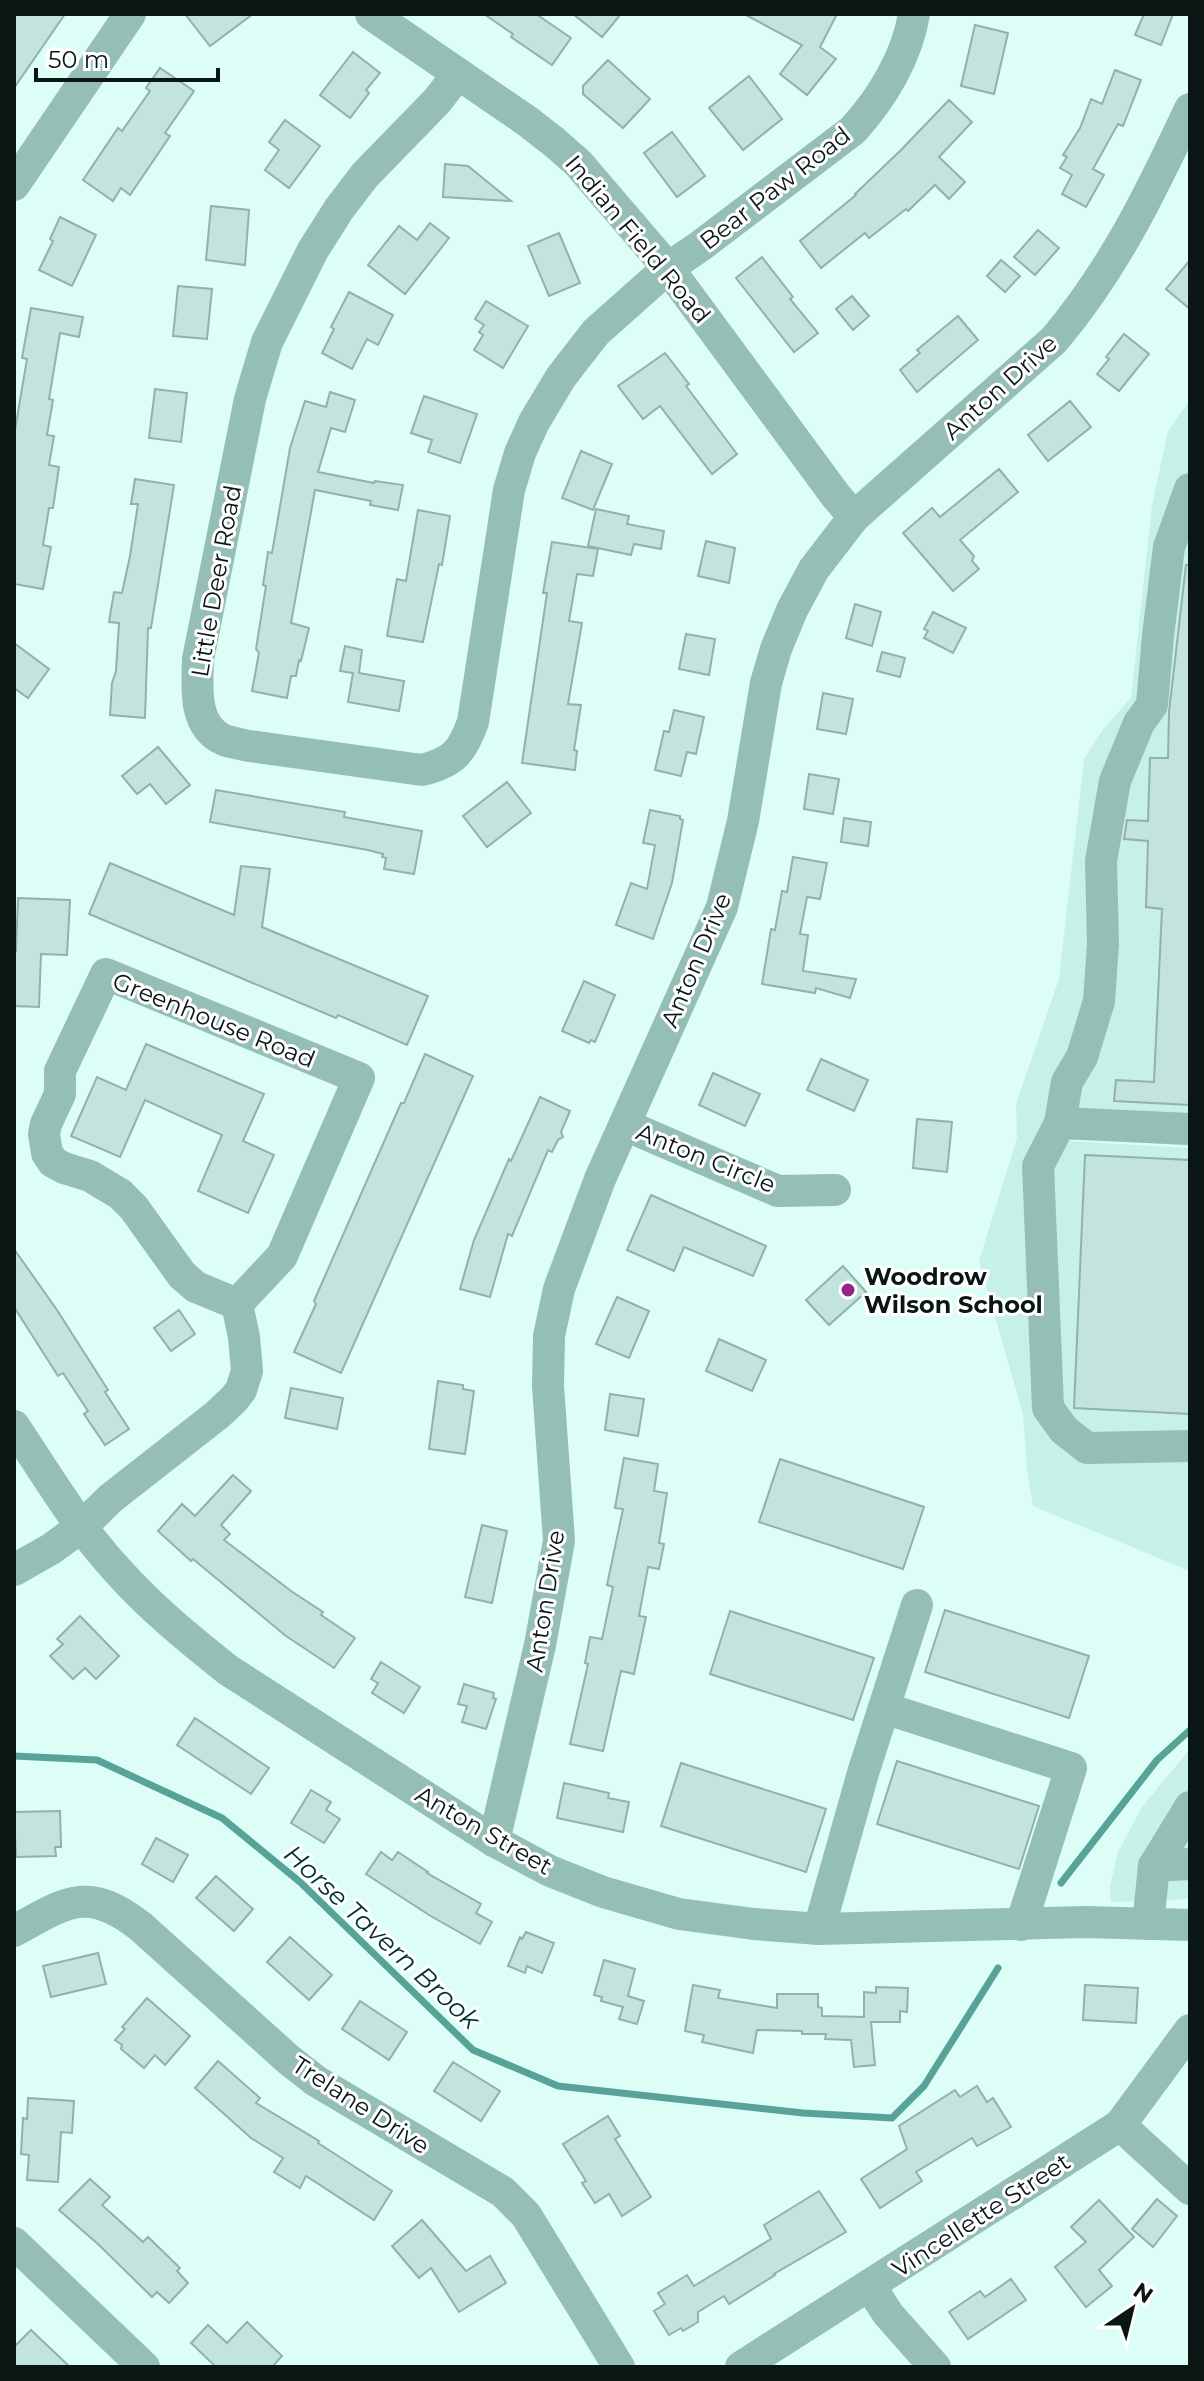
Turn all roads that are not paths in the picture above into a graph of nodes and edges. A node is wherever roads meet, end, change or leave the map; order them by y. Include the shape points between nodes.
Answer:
1 (130, 14) edge
2 (371, 14) edge
3 (914, 14) edge
4 (458, 74) junction
5 (1190, 109) edge
6 (14, 185) edge
7 (668, 268) junction
8 (1190, 489) edge
9 (854, 517) junction
10 (1060, 1123) junction
11 (625, 1125) junction
12 (1190, 1129) edge
13 (835, 1190) dead end
14 (237, 1304) junction
15 (14, 1426) edge
16 (1190, 1446) edge
17 (81, 1527) junction
18 (14, 1570) edge
19 (917, 1605) dead end
20 (884, 1708) junction
21 (1190, 1807) edge
22 (494, 1841) junction
23 (1190, 1864) edge
24 (1154, 1866) junction
25 (1148, 1924) junction
26 (1021, 1925) junction
27 (1190, 1925) edge
28 (819, 1929) junction
29 (14, 1931) edge
30 (1190, 2030) edge
31 (1120, 2125) junction
32 (1190, 2189) edge
33 (14, 2243) edge
34 (870, 2286) junction
35 (144, 2367) edge
36 (619, 2367) edge
37 (741, 2367) edge
38 (935, 2367) edge

1 - 6 street
2 - 4 street, Indian Field Road
3 - 7 street, Bear Paw Road via 885,87 853,130
4 - 7 street, Indian Field Road via 578,163
4 - 7 street, Little Deer Road via 339,209 267,342 250,399 198,659 199,710 205,725 223,739 249,746 422,770 455,756 473,722 502,525 520,453 578,353
5 - 9 street, Anton Drive via 1143,209 1065,328
7 - 9 street, Indian Field Road
8 - 10 street via 1169,547 1152,705 1115,781 1101,861 1099,1001 1082,1057 1067,1082
9 - 11 street, Anton Drive via 814,569 776,649 722,907
10 - 12 street
10 - 16 street via 1038,1166 1048,1408 1087,1448
11 - 13 street, Anton Circle via 778,1191
11 - 22 street, Anton Drive via 578,1233 549,1336 559,1541
14 - 14 street, Greenhouse Road via 282,1256 359,1078 106,974 60,1071 60,1094 44,1134 47,1153 53,1162 120,1194 182,1275 196,1287
14 - 17 street via 247,1371 241,1390
15 - 17 street, Anton Street
17 - 18 street
17 - 22 street, Anton Street via 150,1605 228,1670
19 - 20 street
20 - 26 street via 1071,1768
20 - 28 street
21 - 24 street
22 - 28 street, Anton Street via 603,1892 679,1914
23 - 24 street
24 - 25 street
25 - 26 street, Anton Street
25 - 27 street, Anton Street
26 - 28 street, Anton Street
29 - 36 street, Trelane Drive via 77,1901 120,1911 316,2081 503,2192 526,2215
30 - 31 street, Vincellette Street
31 - 32 street
31 - 34 street, Vincellette Street
33 - 35 street
34 - 37 street, Vincellette Street
34 - 38 street

